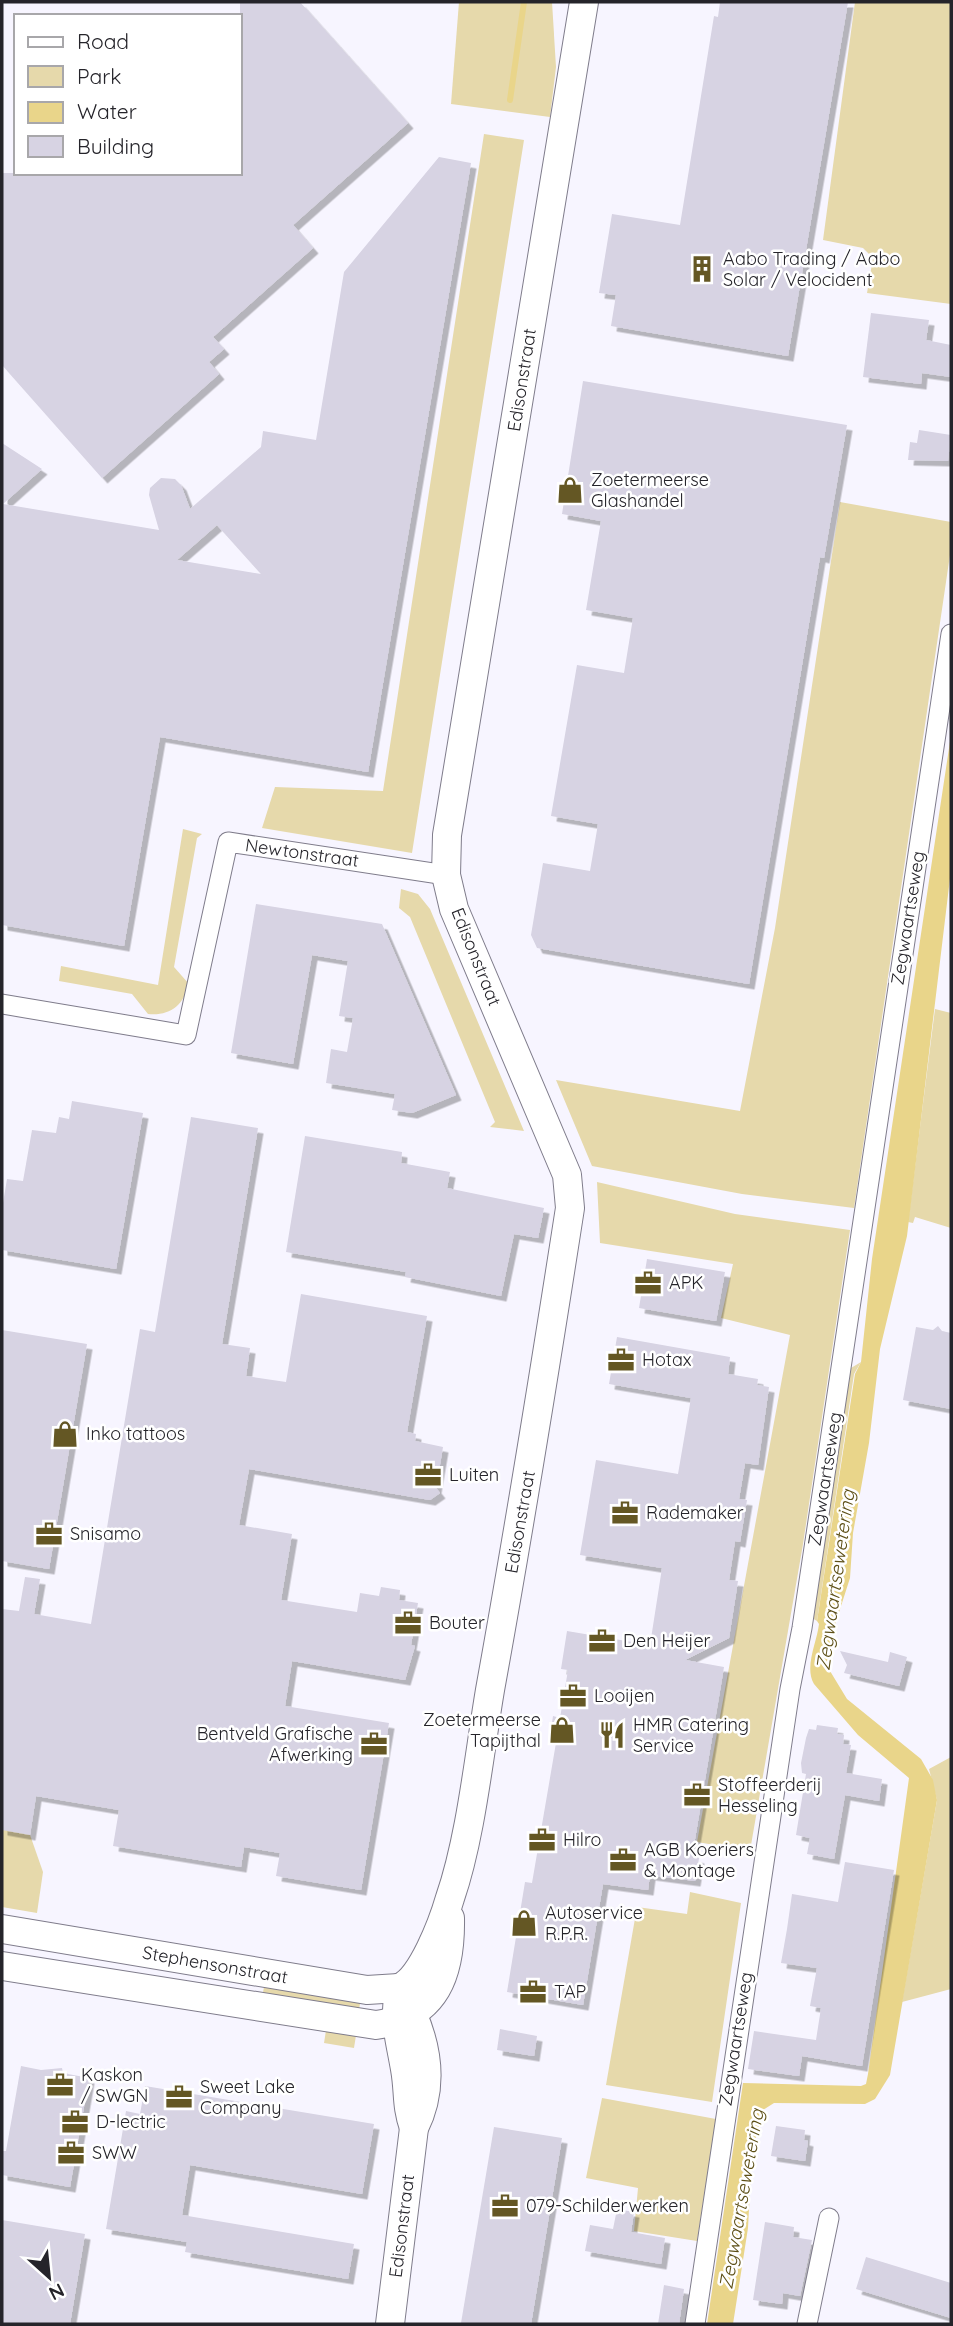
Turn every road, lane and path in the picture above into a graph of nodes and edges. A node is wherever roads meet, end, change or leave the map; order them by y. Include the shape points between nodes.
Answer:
1 (584, 2) edge
2 (951, 634) edge
3 (446, 875) junction
4 (2, 1004) edge
5 (450, 1899) junction
6 (2, 1929) edge
7 (2, 1966) edge
8 (399, 1988) junction
9 (405, 2018) junction
10 (829, 2218) dead end
11 (390, 2324) edge
12 (695, 2324) edge
13 (807, 2324) edge

1 - 3 street, Edisonstraat via 446,835
2 - 12 street, Zegwaartseweg
3 - 4 street, Newtonstraat via 228,842 186,1035
3 - 5 street, Edisonstraat via 454,909 567,1175 570,1208 520,1526
5 - 8 street, Edisonstraat via 419,1972
5 - 9 street, Edisonstraat via 446,1968 438,1987
6 - 8 street, Stephensonstraat via 367,1990
7 - 9 street, Stephensonstraat via 376,2025
8 - 9 street
9 - 11 street, Edisonstraat via 428,2073 425,2106 414,2128
10 - 13 street

